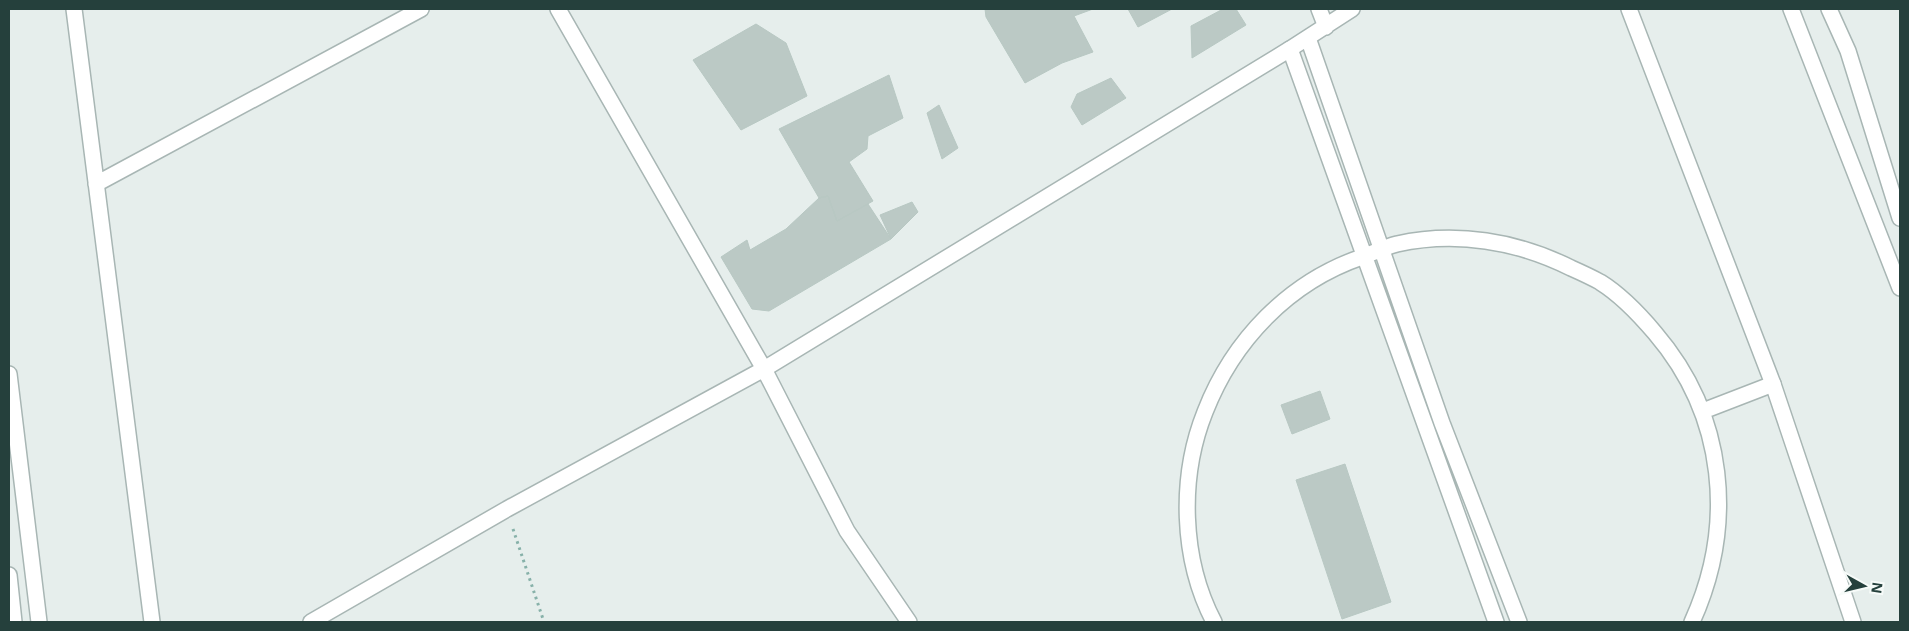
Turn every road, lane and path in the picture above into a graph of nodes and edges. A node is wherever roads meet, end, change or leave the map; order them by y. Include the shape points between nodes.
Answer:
1 (74, 9) edge
2 (420, 9) edge
3 (558, 9) edge
4 (1319, 9) edge
5 (1352, 9) edge
6 (1629, 9) edge
7 (1792, 9) edge
8 (1829, 9) edge
9 (1326, 27) junction
10 (1308, 38) junction
11 (1290, 50) junction
12 (96, 184) junction
13 (1900, 218) edge
14 (1381, 250) junction
15 (1363, 256) junction
16 (1900, 288) edge
17 (764, 370) junction
18 (9, 374) edge
19 (1773, 384) junction
20 (1703, 411) junction
21 (1442, 423) junction
22 (1426, 429) junction
23 (507, 509) junction
24 (1488, 543) junction
25 (1470, 550) junction
26 (9, 575) edge
27 (14, 622) edge
28 (39, 622) edge
29 (152, 622) edge
30 (311, 622) edge
31 (544, 622) edge
32 (909, 622) edge
33 (1214, 622) edge
34 (1496, 622) edge
35 (1518, 622) edge
36 (1692, 622) edge
37 (1854, 622) edge

1 - 12 street
2 - 12 street
3 - 17 street
4 - 9 street
5 - 9 street
6 - 19 street
7 - 16 street
8 - 13 street via 1848,51
9 - 10 street
10 - 11 street
10 - 14 street
11 - 15 street
11 - 17 street
12 - 29 street
14 - 15 street
14 - 20 street via 1398,244 1456,238 1501,242 1543,254 1601,282 1636,311 1672,353
14 - 21 street
15 - 22 street
15 - 33 street via 1313,279 1287,298 1253,331 1212,393 1193,454 1188,487 1188,522 1198,581
17 - 23 street
17 - 32 street via 847,531
18 - 28 street
19 - 20 street
19 - 37 street
20 - 36 street via 1715,455 1720,506 1714,562
21 - 22 street
21 - 24 street
22 - 25 street
23 - 30 street
23 - 31 path
24 - 25 street
24 - 35 street
25 - 34 street
26 - 27 street

